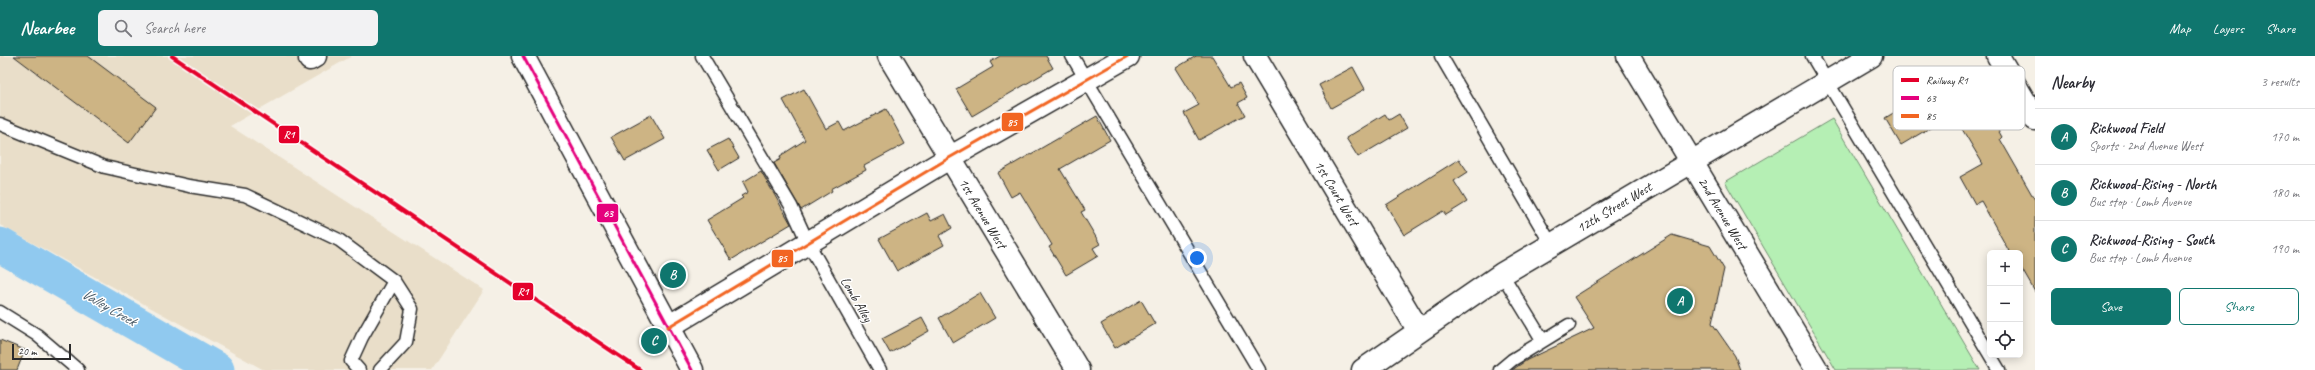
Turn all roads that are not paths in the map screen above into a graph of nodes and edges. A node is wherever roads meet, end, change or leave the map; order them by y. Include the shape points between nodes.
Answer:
1 (523, 56) edge
2 (702, 56) edge
3 (889, 56) edge
4 (1072, 56) edge
5 (1128, 56) edge
6 (1255, 56) edge
7 (1441, 56) edge
8 (1628, 56) edge
9 (1812, 56) edge
10 (1871, 56) edge
11 (1998, 56) edge
12 (2004, 66) edge
13 (1086, 80) junction
14 (1827, 82) junction
15 (2025, 102) edge
16 (2035, 119) edge
17 (0, 124) edge
18 (949, 158) junction
19 (1692, 161) junction
20 (808, 243) junction
21 (1551, 244) junction
22 (1502, 274) junction
23 (394, 281) junction
24 (0, 312) edge
25 (1569, 325) dead end
26 (668, 327) junction
27 (1419, 331) junction
28 (1543, 341) junction
29 (78, 370) edge
30 (359, 370) edge
31 (380, 370) edge
32 (692, 370) edge
33 (880, 370) edge
34 (1078, 370) edge
35 (1259, 370) edge
36 (1363, 370) edge
37 (1500, 370) edge
38 (1817, 370) edge
39 (1999, 370) edge

1 - 26 street
2 - 20 lane, Lomb Alley via 791,206
3 - 18 street, 1st Avenue West
4 - 13 lane
5 - 13 street
6 - 27 street, 1st Court West
7 - 21 lane
8 - 19 street, 2nd Avenue West
9 - 14 lane
10 - 14 street, 12th Street West
11 - 12 street
13 - 18 street
13 - 35 lane
14 - 19 street, 12th Street West
14 - 39 lane
15 - 16 street
17 - 23 lane via 105,167 189,186 245,195 339,240
18 - 20 street
18 - 34 street, 1st Avenue West
19 - 21 street, 12th Street West
19 - 38 street, 2nd Avenue West
20 - 26 street
20 - 33 lane, Lomb Alley
21 - 22 street, 12th Street West
22 - 27 street, 12th Street West
22 - 28 lane
23 - 30 lane via 351,361
23 - 31 lane via 412,309 406,342
24 - 29 lane via 37,335
25 - 28 lane
26 - 32 street
27 - 36 street, 12th Street West
28 - 37 lane

